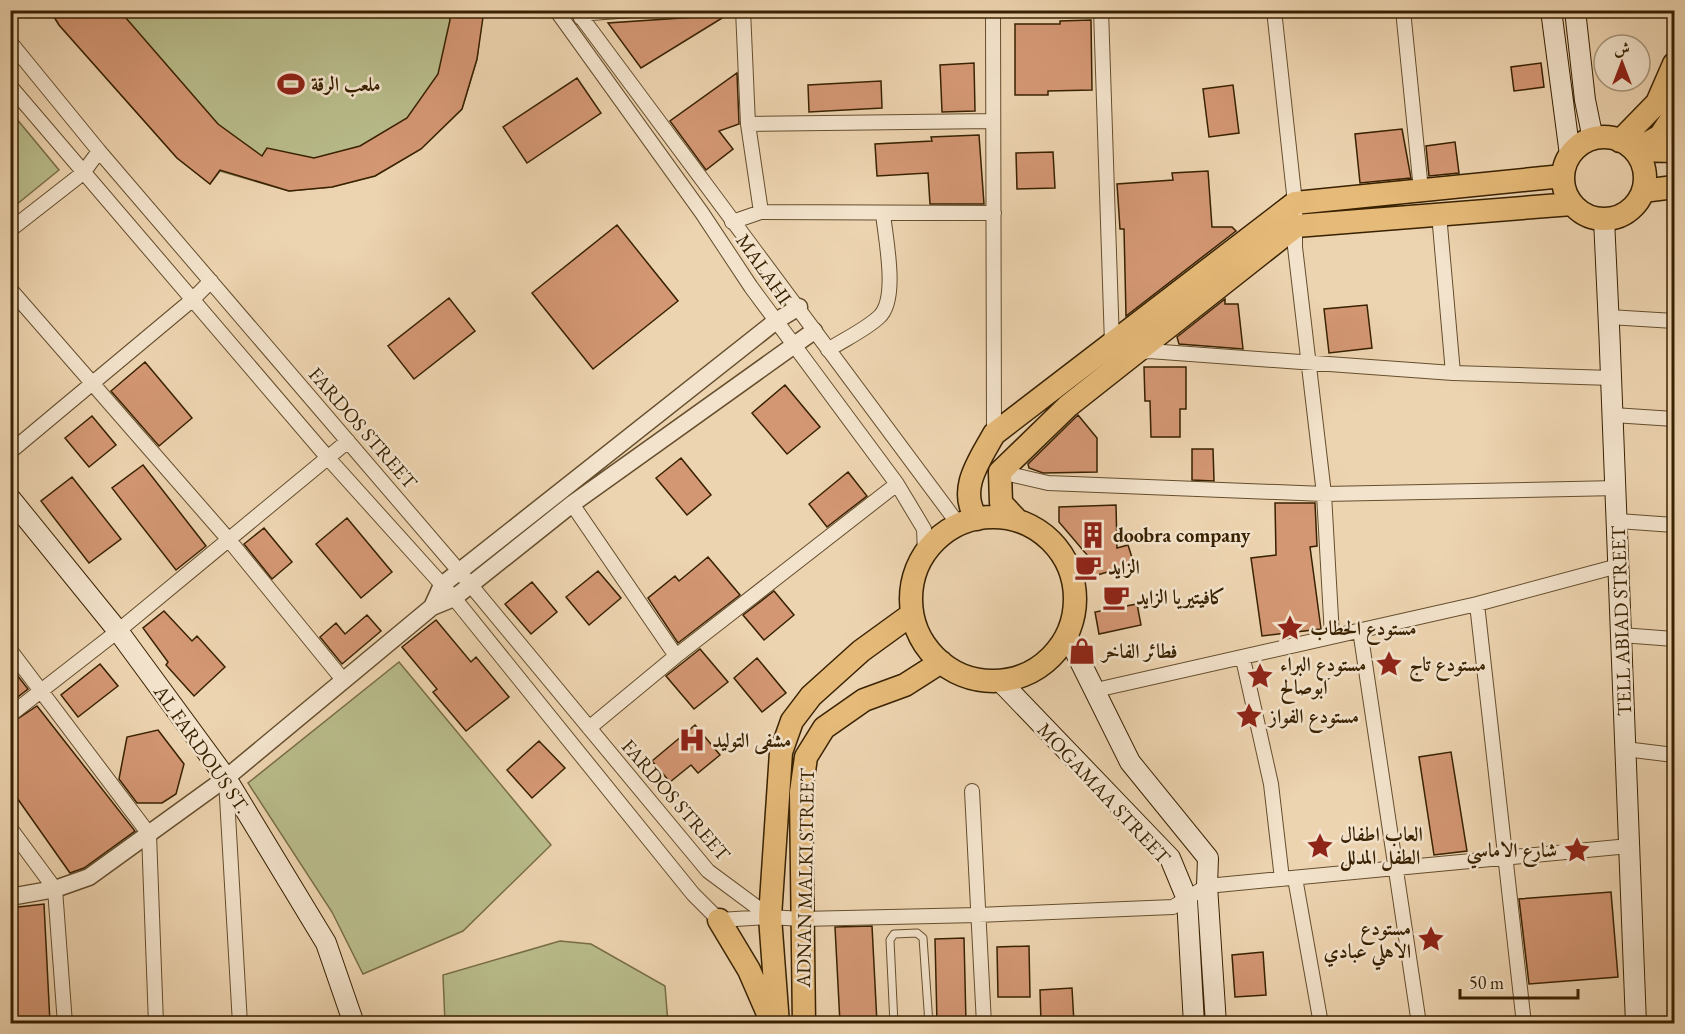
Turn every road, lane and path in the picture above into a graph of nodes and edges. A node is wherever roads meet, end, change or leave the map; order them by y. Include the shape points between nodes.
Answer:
1 (556, 10) edge
2 (632, 10) edge
3 (743, 10) edge
4 (993, 10) edge
5 (1101, 10) edge
6 (1274, 10) edge
7 (1403, 10) edge
8 (1551, 10) edge
9 (1575, 10) edge
10 (578, 14) edge
11 (10, 42) edge
12 (1674, 64) edge
13 (10, 86) edge
14 (1674, 115) edge
15 (993, 121) junction
16 (748, 124) junction
17 (1593, 139) junction
18 (1628, 146) junction
19 (99, 151) junction
20 (1674, 151) edge
21 (1566, 165) junction
22 (83, 173) junction
23 (1674, 187) edge
24 (1421, 190) junction
25 (1643, 191) junction
26 (1295, 203) junction
27 (1572, 204) junction
28 (761, 212) junction
29 (883, 213) junction
30 (993, 213) junction
31 (1439, 214) junction
32 (1604, 219) junction
33 (732, 222) junction
34 (1296, 226) junction
35 (10, 230) edge
36 (211, 281) junction
37 (10, 289) edge
38 (192, 300) junction
39 (799, 307) junction
40 (1609, 317) junction
41 (776, 321) junction
42 (1674, 321) edge
43 (814, 331) junction
44 (793, 344) junction
45 (1112, 344) junction
46 (828, 350) junction
47 (1134, 354) junction
48 (1307, 364) junction
49 (1453, 373) junction
50 (1612, 378) junction
51 (93, 384) junction
52 (1053, 389) junction
53 (1068, 406) junction
54 (1613, 415) junction
55 (1674, 419) edge
56 (994, 434) junction
57 (348, 441) junction
58 (10, 452) edge
59 (328, 458) junction
60 (1000, 472) junction
61 (897, 484) junction
62 (1618, 488) junction
63 (1324, 494) junction
64 (11, 499) edge
65 (572, 504) junction
66 (1016, 519) junction
67 (1618, 521) junction
68 (968, 522) junction
69 (1674, 525) edge
70 (229, 540) junction
71 (925, 554) junction
72 (1618, 566) junction
73 (459, 571) junction
74 (470, 584) junction
75 (442, 585) junction
76 (454, 598) junction
77 (1477, 604) junction
78 (432, 607) junction
79 (912, 614) junction
80 (1360, 630) junction
81 (118, 631) junction
82 (1067, 635) junction
83 (1621, 635) junction
84 (1332, 636) junction
85 (1674, 639) edge
86 (10, 650) edge
87 (676, 656) junction
88 (1243, 659) junction
89 (941, 662) junction
90 (344, 681) junction
91 (1000, 681) junction
92 (1096, 690) junction
93 (41, 691) junction
94 (10, 715) edge
95 (589, 728) junction
96 (1626, 749) junction
97 (1674, 755) edge
98 (226, 778) junction
99 (972, 791) dead end
100 (10, 828) edge
101 (149, 834) junction
102 (1629, 846) junction
103 (1505, 858) junction
104 (1395, 868) junction
105 (1288, 878) junction
106 (1207, 886) junction
107 (55, 889) junction
108 (10, 897) edge
109 (1187, 899) junction
110 (978, 915) junction
111 (770, 917) junction
112 (801, 919) junction
113 (719, 920) junction
114 (65, 1023) edge
115 (156, 1023) edge
116 (240, 1023) edge
117 (354, 1023) edge
118 (773, 1023) edge
119 (778, 1023) edge
120 (804, 1023) edge
121 (894, 1023) edge
122 (929, 1023) edge
123 (984, 1023) edge
124 (1194, 1023) edge
125 (1216, 1023) edge
126 (1321, 1023) edge
127 (1419, 1023) edge
128 (1524, 1023) edge
129 (1636, 1023) edge

1 - 41 street, MALAHI
2 - 10 street
3 - 16 street
4 - 15 street
5 - 45 street
6 - 26 street
7 - 24 street
8 - 21 main road
9 - 17 main road
10 - 33 street, MALAHI
11 - 19 street, FARDOS STREET
12 - 18 main road via 1657,104
13 - 22 street
14 - 18 main road via 1659,136
15 - 16 street
15 - 30 street
16 - 28 street
17 - 18 main road via 1607,138
17 - 21 main road via 1584,142
18 - 20 main road
18 - 25 main road via 1643,168
19 - 22 street
19 - 36 street, FARDOS STREET
21 - 24 main road
21 - 27 main road via 1563,186
22 - 35 street
22 - 38 street
23 - 25 main road
24 - 26 main road
25 - 32 main road via 1628,211
26 - 34 street
26 - 45 main road
27 - 31 main road
27 - 32 main road via 1589,216
28 - 29 street
28 - 33 street
29 - 30 street
29 - 46 street via 888,299 881,316
30 - 56 street
31 - 34 main road
31 - 49 street
32 - 40 main road, TELL ABIAD STREET
33 - 39 street, MALAHI
34 - 47 main road
34 - 48 street via 1294,247
36 - 38 street
36 - 57 street, FARDOS STREET
37 - 51 street
38 - 51 street
38 - 59 street
39 - 41 street
39 - 43 street, MALAHI
40 - 42 street
40 - 50 main road, TELL ABIAD STREET
41 - 44 street, MALAHI
41 - 73 street
43 - 44 street
43 - 46 street, MALAHI
44 - 61 street, MALAHI
44 - 65 street
45 - 52 main road
46 - 68 street, MALAHI
47 - 48 street via 1149,351
47 - 53 main road
48 - 49 street
48 - 63 street
49 - 50 street
50 - 54 main road, TELL ABIAD STREET
51 - 58 street
51 - 70 street
52 - 53 main road
52 - 56 main road
53 - 60 main road
54 - 55 street
54 - 62 main road, TELL ABIAD STREET
56 - 68 main road via 970,477
57 - 59 street
57 - 73 street, FARDOS STREET
59 - 70 street
59 - 75 street
60 - 63 street via 1048,483
60 - 66 main road via 1001,503
61 - 71 street, MALAHI via 924,529
61 - 87 street
62 - 63 street
62 - 67 main road, TELL ABIAD STREET
63 - 84 street
64 - 81 main road, AL FARDOUS ST.
65 - 74 street
65 - 87 street
66 - 68 main road
66 - 82 main road via 1057,548 1069,567 1075,601
67 - 69 street
67 - 72 main road, TELL ABIAD STREET
68 - 71 main road via 940,537
70 - 81 street
70 - 90 street
71 - 79 main road via 913,583
72 - 77 street
72 - 83 main road, TELL ABIAD STREET
73 - 74 street, FARDOS STREET
73 - 75 street
74 - 76 street
74 - 95 street, FARDOS STREET
75 - 76 street
75 - 78 street
76 - 78 street
76 - 113 street via 693,894
77 - 80 street
77 - 103 street
78 - 90 street
79 - 89 main road via 918,633
79 - 111 main road, ADNAN MALKI STREET via 861,651 811,696 792,721 781,752
80 - 84 street
80 - 104 street
81 - 93 street
81 - 98 main road, AL FARDOUS ST.
82 - 91 main road via 1056,653 1040,667
82 - 92 main road, MOGAMAA STREET
83 - 85 street
83 - 96 main road, TELL ABIAD STREET
84 - 88 street
86 - 93 street
87 - 95 street
88 - 92 street
88 - 105 street
89 - 91 main road via 959,674
89 - 112 main road, ADNAN MALKI STREET via 905,685 864,700 824,728 806,757 801,792
90 - 98 street
91 - 109 main road, MOGAMAA STREET via 1170,858
92 - 106 main road, MOGAMAA STREET via 1130,762 1208,858
93 - 94 street
93 - 101 street
95 - 111 street, FARDOS STREET via 708,871
96 - 97 street
96 - 102 main road, TELL ABIAD STREET
98 - 101 street
98 - 116 street
98 - 117 main road, AL FARDOUS ST. via 326,942
99 - 110 street
100 - 107 street
101 - 107 street via 89,877
101 - 115 street
102 - 103 street
102 - 129 main road, TELL ABIAD STREET
103 - 104 street
103 - 128 street
104 - 105 street
104 - 127 street
105 - 106 street
105 - 126 street
106 - 109 street
106 - 125 main road, MOGAMAA STREET
107 - 108 street
107 - 114 street
109 - 110 street via 1173,907
109 - 124 main road, MOGAMAA STREET
110 - 112 street
110 - 123 street
111 - 112 street
111 - 113 street
111 - 119 main road, ADNAN MALKI STREET
112 - 120 main road, ADNAN MALKI STREET
113 - 118 main road via 749,970
121 - 122 lane via 890,940 894,934 917,933 923,938

